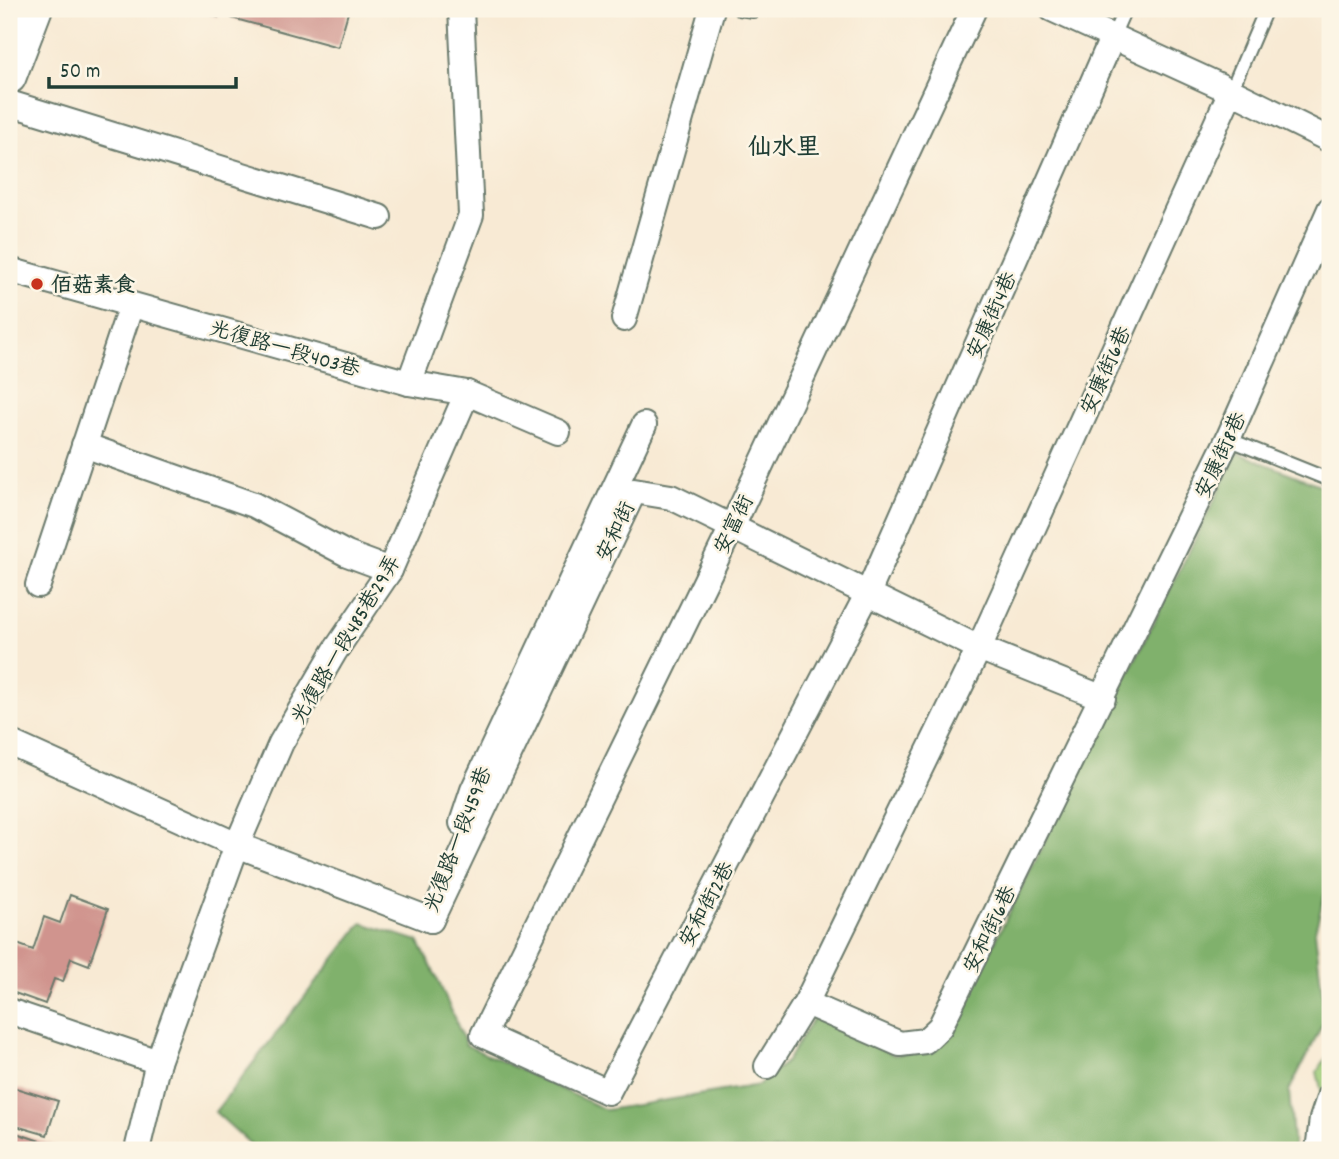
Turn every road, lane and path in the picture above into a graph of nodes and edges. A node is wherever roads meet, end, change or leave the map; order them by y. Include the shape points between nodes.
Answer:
1 (34, 9) edge
2 (461, 9) edge
3 (712, 9) edge
4 (739, 9) edge
5 (755, 9) edge
6 (974, 9) edge
7 (1052, 9) edge
8 (1125, 9) edge
9 (1266, 9) edge
10 (1114, 36) junction
11 (9, 77) edge
12 (1231, 91) junction
13 (9, 103) edge
14 (1330, 140) edge
15 (1330, 209) edge
16 (380, 217) dead end
17 (9, 270) edge
18 (131, 305) junction
19 (624, 319) dead end
20 (409, 383) junction
21 (467, 393) junction
22 (644, 425) dead end
23 (558, 432) dead end
24 (1228, 439) junction
25 (84, 445) junction
26 (1330, 480) edge
27 (732, 527) junction
28 (390, 570) junction
29 (38, 585) dead end
30 (868, 593) junction
31 (979, 648) junction
32 (1102, 698) junction
33 (9, 742) edge
34 (237, 845) junction
35 (430, 920) junction
36 (807, 1003) junction
37 (9, 1011) edge
38 (483, 1035) joint
39 (158, 1062) junction
40 (767, 1066) dead end
41 (1330, 1095) edge
42 (137, 1150) edge
43 (1318, 1150) edge

1 - 11 main road
2 - 20 street via 471,215
3 - 19 street
4 - 5 lane
6 - 27 street, 安富街
7 - 10 street
8 - 10 lane
9 - 12 lane
10 - 12 street
10 - 30 street, 安康街4巷
12 - 14 street
12 - 31 street, 安康街6巷
13 - 16 street
15 - 24 street, 安康街8巷
17 - 18 street, 光復路一段403巷
18 - 20 street, 光復路一段403巷
18 - 25 street
20 - 21 street, 光復路一段403巷
21 - 23 street, 光復路一段403巷
21 - 28 street, 光復路一段485巷29弄
22 - 35 street, 光復路一段459巷 via 473,790
24 - 26 lane
24 - 32 street, 安康街8巷
25 - 28 street via 254,505 347,554
25 - 29 street
27 - 30 street, 安和街
27 - 35 street, 安和街 via 671,497 634,491
27 - 38 street, 安富街
28 - 34 street, 光復路一段485巷29弄 via 281,743
30 - 31 street, 安和街
30 - 38 street, 安和街2巷 via 608,1092
31 - 32 street, 安和街
31 - 36 street, 安康街6巷
32 - 36 street, 安和街6巷 via 940,1027 925,1041 900,1044
33 - 34 street, 光復路一段459巷
34 - 35 street, 光復路一段459巷
34 - 39 street, 光復路一段485巷29弄
36 - 40 street, 安康街6巷
37 - 39 street
39 - 42 street, 光復路一段485巷29弄
41 - 43 street

